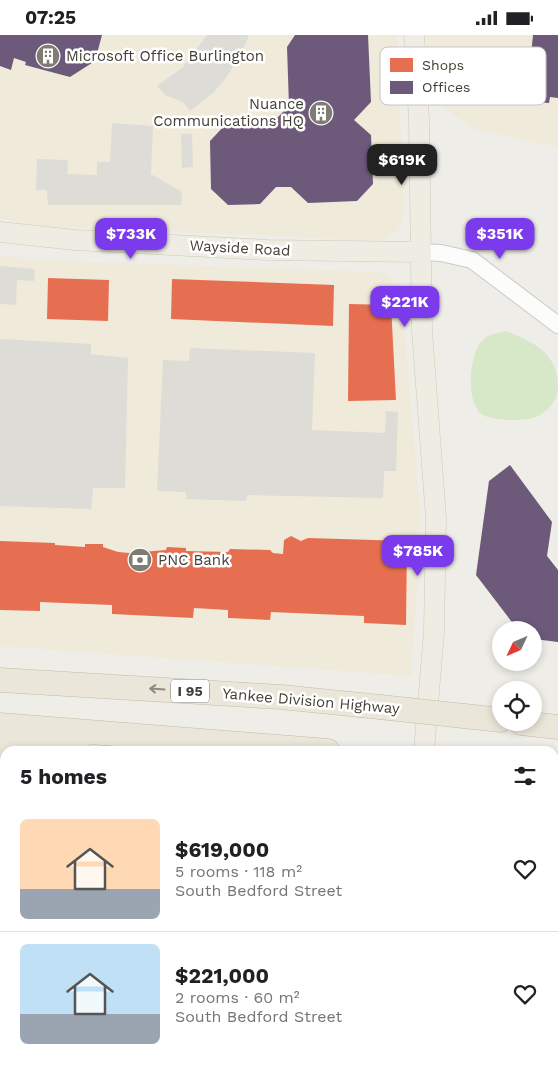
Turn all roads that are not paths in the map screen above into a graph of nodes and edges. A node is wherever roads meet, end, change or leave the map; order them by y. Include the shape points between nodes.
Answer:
1 (418, 105) edge
2 (0, 232) edge
3 (420, 252) junction
4 (558, 325) edge
5 (0, 680) edge
6 (492, 719) edge
7 (0, 725) edge
8 (542, 725) edge
9 (558, 727) edge
10 (175, 738) junction
11 (38, 746) edge
12 (269, 746) edge
13 (424, 746) edge

1 - 3 main road
2 - 3 main road, Wayside Road via 75,240 268,250
3 - 4 street via 443,253 472,260
3 - 13 main road via 436,518 434,633
6 -> 5 highway, Yankee Division Highway / I 95, bridge via 281,697
7 - 10 highway
8 - 9 highway
10 - 11 highway
10 - 12 highway

